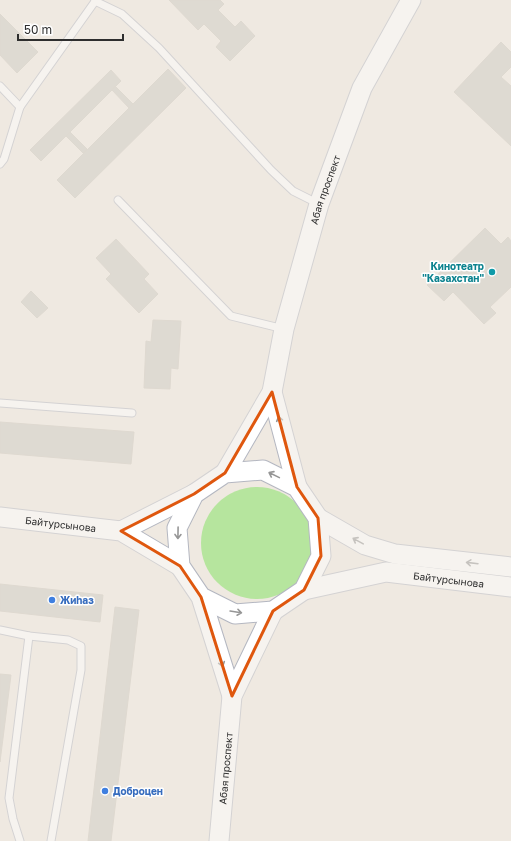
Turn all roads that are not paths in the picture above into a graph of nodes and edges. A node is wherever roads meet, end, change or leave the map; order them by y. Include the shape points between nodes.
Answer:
1 (96, 0) edge
2 (411, 0) edge
3 (0, 86) edge
4 (20, 107) junction
5 (1, 159) edge
6 (118, 200) dead end
7 (319, 204) junction
8 (284, 329) junction
9 (272, 392) junction
10 (0, 403) edge
11 (132, 412) dead end
12 (225, 473) junction
13 (297, 487) junction
14 (194, 494) junction
15 (0, 517) edge
16 (318, 518) junction
17 (121, 531) junction
18 (180, 566) junction
19 (511, 567) edge
20 (511, 587) edge
21 (304, 590) junction
22 (201, 597) junction
23 (273, 611) junction
24 (0, 630) edge
25 (29, 636) junction
26 (232, 696) junction
27 (20, 841) edge
28 (51, 841) edge
29 (219, 841) edge

1 - 4 lane
1 - 7 lane via 122,14 159,48 293,191
2 - 7 street, Абая проспект via 362,88
3 - 4 lane
4 - 5 lane
6 - 8 lane via 231,316
7 - 8 street, Абая проспект
8 - 9 street, Абая проспект
9 - 12 street
13 -> 9 street
10 - 11 lane
13 -> 12 street via 263,470
12 - 14 street
13 - 16 street
14 - 17 street
14 -> 18 street via 177,528
15 - 17 street, Байтурсынова
19 -> 16 street, Байтурсынова via 395,554 365,544
16 - 21 street via 321,556
17 - 18 street
18 - 22 street
20 - 21 street, Байтурсынова via 386,572
21 - 23 street
22 -> 23 street via 235,614
22 -> 26 street
23 - 26 street
24 - 25 lane
25 - 27 lane via 9,798
25 - 28 lane via 68,640 81,646 80,670
26 - 29 street, Абая проспект

